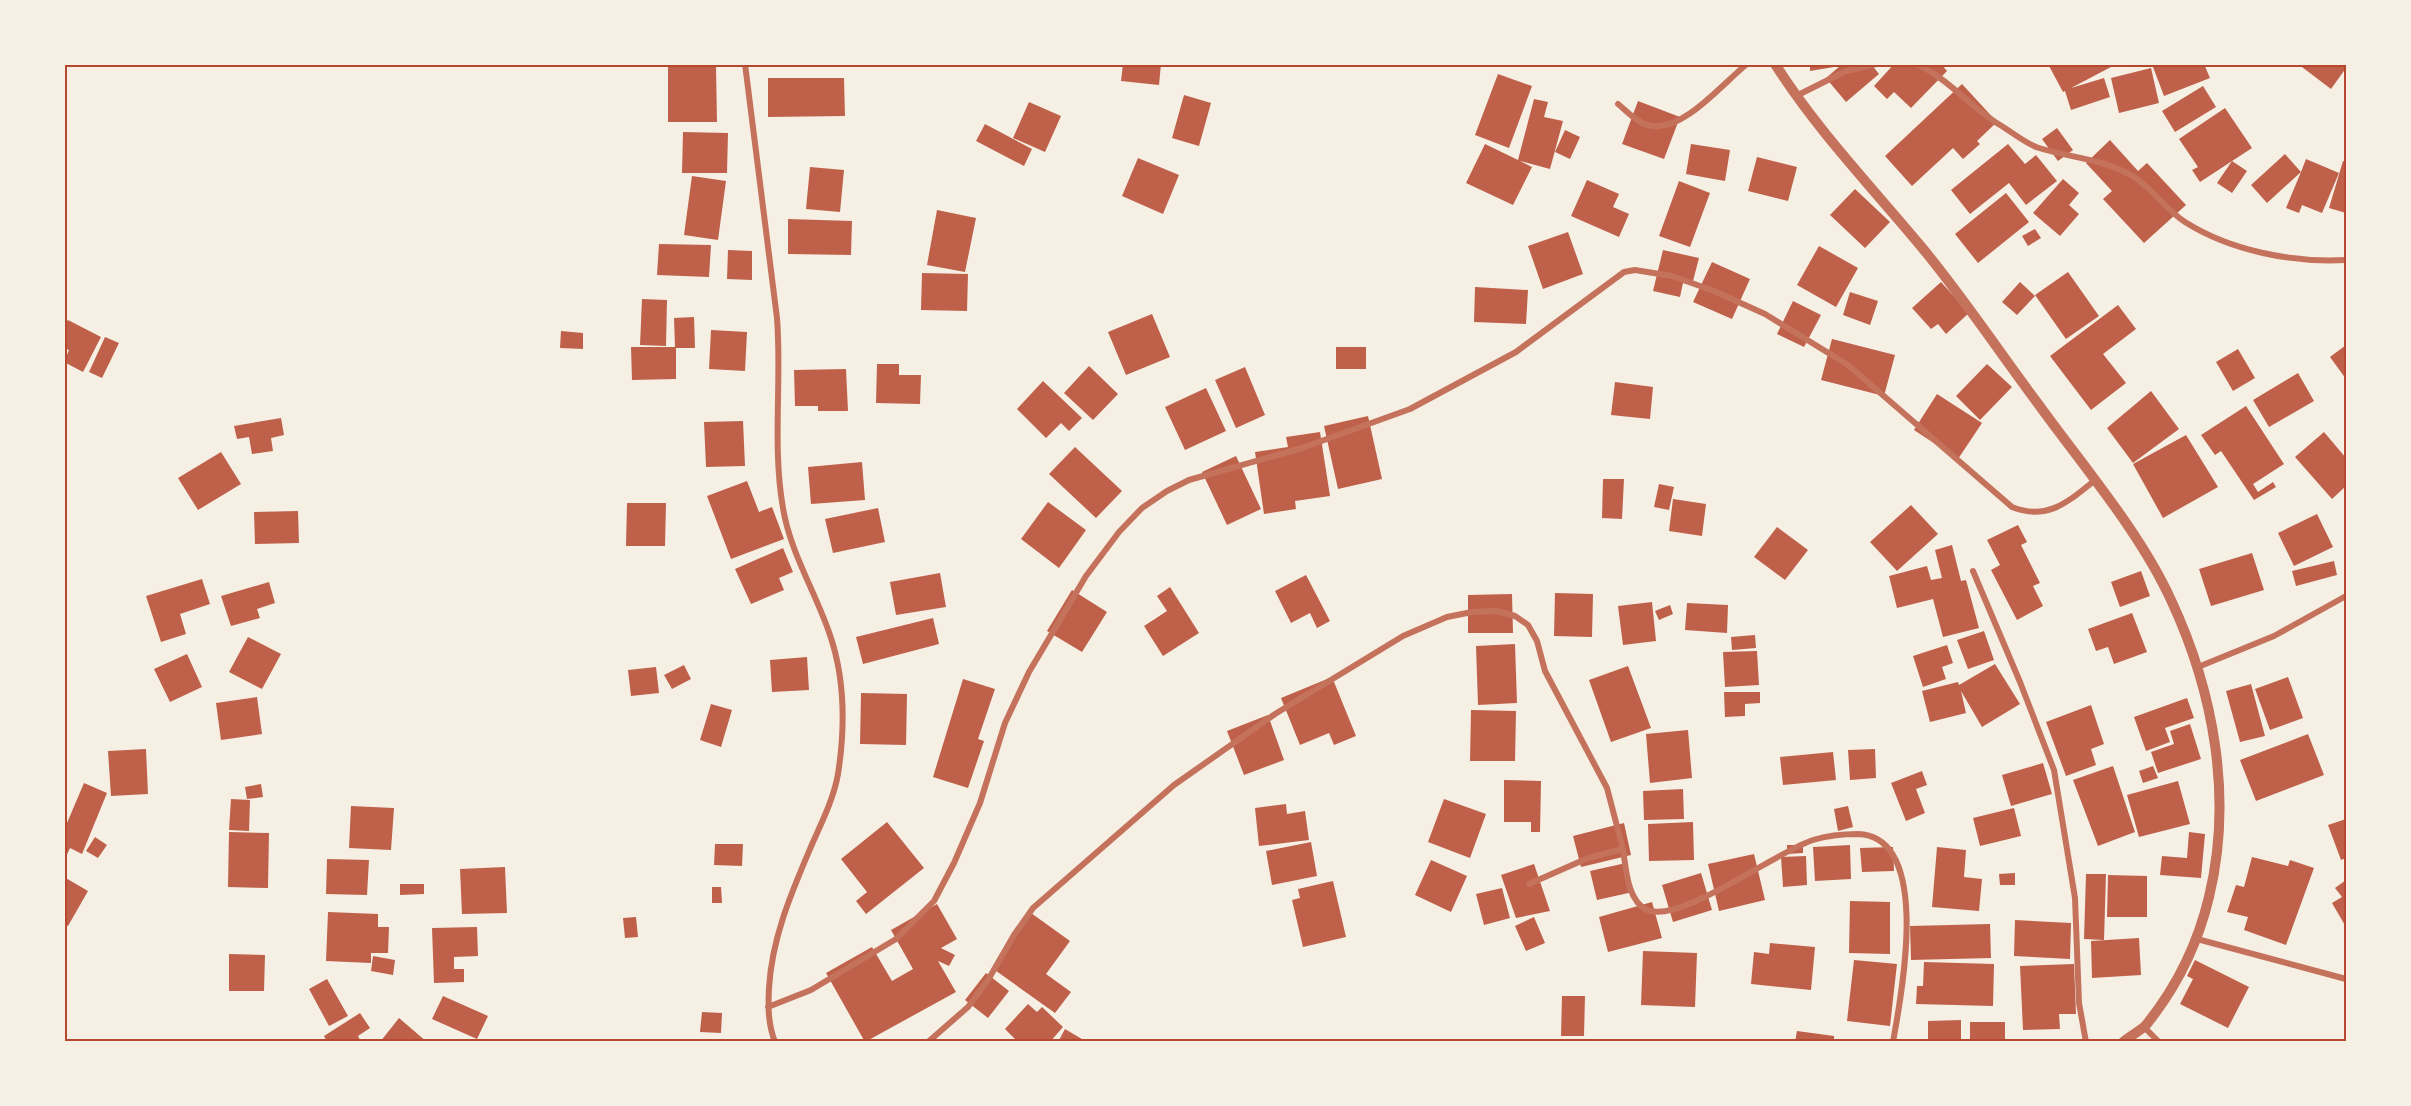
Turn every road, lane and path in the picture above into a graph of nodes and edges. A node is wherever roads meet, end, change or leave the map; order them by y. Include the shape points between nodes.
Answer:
1 (745, 64) edge
2 (1746, 64) edge
3 (1775, 64) edge
4 (1876, 64) edge
5 (1916, 64) edge
6 (1796, 97) junction
7 (1618, 104) dead end
8 (2346, 260) edge
9 (2094, 481) junction
10 (1973, 571) dead end
11 (2346, 596) edge
12 (2198, 667) junction
13 (1623, 849) junction
14 (1529, 884) dead end
15 (2197, 939) junction
16 (2346, 979) edge
17 (768, 1008) junction
18 (2144, 1027) junction
19 (775, 1041) edge
20 (928, 1041) edge
21 (1893, 1041) edge
22 (2086, 1041) edge
23 (2122, 1041) edge
24 (2158, 1041) edge

1 - 17 street via 777,318 783,509 830,635 843,710 837,776 827,811 778,929
2 - 7 street via 1682,120 1665,126 1636,120
3 - 6 street
4 - 6 street via 1846,71
5 - 8 street via 1933,71 1991,119 2036,147 2103,162 2135,177 2184,221 2221,240 2264,253
6 - 9 street via 1827,139 1921,246
9 - 12 street via 2136,539 2171,599
9 - 17 street via 2055,508 2037,514 2012,507 1848,365 1766,314 1672,276 1635,270 1624,273 1516,352 1410,409 1302,448 1189,480 1142,508 1086,576 1029,672 1005,723 980,803 934,901 896,939 811,990
10 - 22 street via 2054,770 2074,888 2079,1003
11 - 12 street via 2274,636
12 - 15 street via 2217,757 2221,815 2217,864
13 - 14 street via 1588,858
13 - 20 street via 1607,788 1554,689 1528,625 1497,611 1447,617 1404,636 1275,714 1174,785 1033,908 968,1008
13 - 21 street via 1630,888 1637,902 1646,910 1671,912 1813,840 1847,834 1880,839 1890,850 1898,871 1906,916 1907,952
15 - 16 street
15 - 18 street
17 - 19 street
18 - 23 street
18 - 24 street

